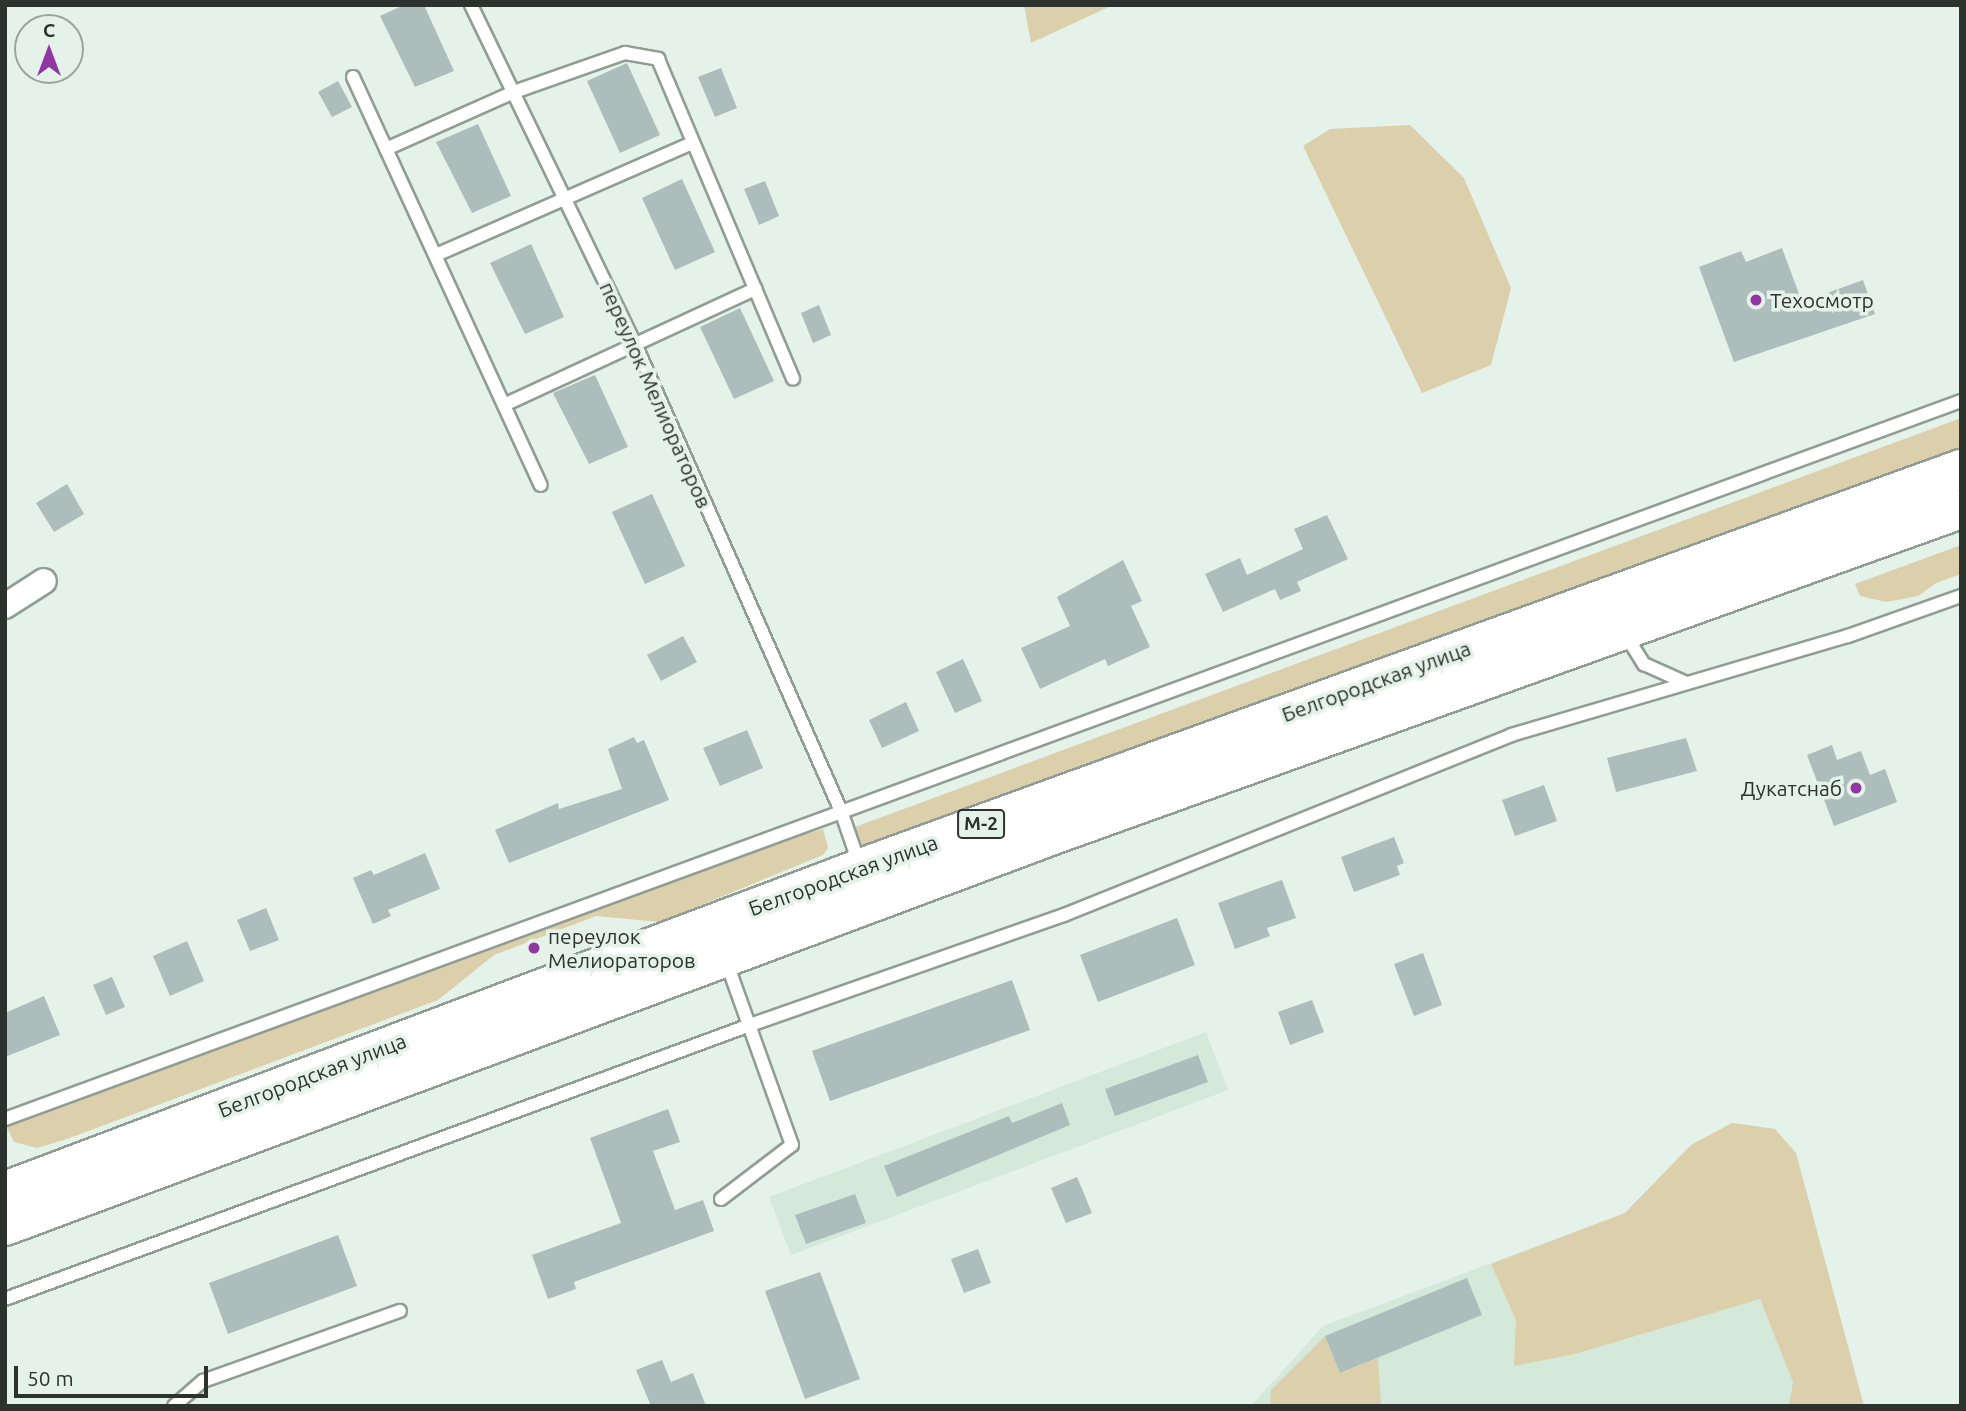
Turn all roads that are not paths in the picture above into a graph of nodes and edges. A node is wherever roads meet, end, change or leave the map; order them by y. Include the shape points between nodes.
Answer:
1 (471, 5) edge
2 (353, 77) dead end
3 (513, 92) junction
4 (692, 143) junction
5 (386, 149) junction
6 (565, 198) junction
7 (438, 254) junction
8 (755, 289) junction
9 (636, 346) junction
10 (793, 379) dead end
11 (1961, 401) edge
12 (504, 405) junction
13 (1961, 469) edge
14 (541, 485) dead end
15 (1961, 509) edge
16 (44, 581) dead end
17 (1666, 595) junction
18 (1961, 596) edge
19 (5, 606) edge
20 (1623, 631) junction
21 (1684, 682) junction
22 (841, 811) junction
23 (861, 868) junction
24 (724, 957) junction
25 (750, 1025) junction
26 (5, 1119) edge
27 (5, 1191) edge
28 (721, 1199) dead end
29 (5, 1226) edge
30 (5, 1299) edge
31 (400, 1311) dead end
32 (174, 1406) edge

1 - 3 lane, переулок Мелиораторов
2 - 5 lane
3 - 4 lane via 625,52 658,60
3 - 5 lane
3 - 6 lane, переулок Мелиораторов
4 - 6 lane
4 - 8 lane
5 - 7 lane
6 - 7 lane
6 - 9 lane, переулок Мелиораторов
7 - 12 lane
8 - 9 lane
8 - 10 lane
9 - 12 lane
9 - 22 lane, переулок Мелиораторов
11 - 22 lane
12 - 14 lane
13 - 17 main road, Белгородская улица / М-2
15 - 17 main road, Белгородская улица / М-2
16 - 19 street
17 - 20 main road, Белгородская улица / М-2
17 - 23 main road, Белгородская улица / М-2
18 - 21 lane via 1849,636
20 - 21 lane via 1644,664
20 - 24 main road, Белгородская улица / М-2
21 - 25 lane via 1511,735 1064,915
22 - 23 lane, переулок Мелиораторов
22 - 26 lane
23 - 27 main road, Белгородская улица / М-2
24 - 25 lane
24 - 29 main road, Белгородская улица / М-2
25 - 28 lane via 792,1145
25 - 30 lane
31 - 32 lane via 203,1381

